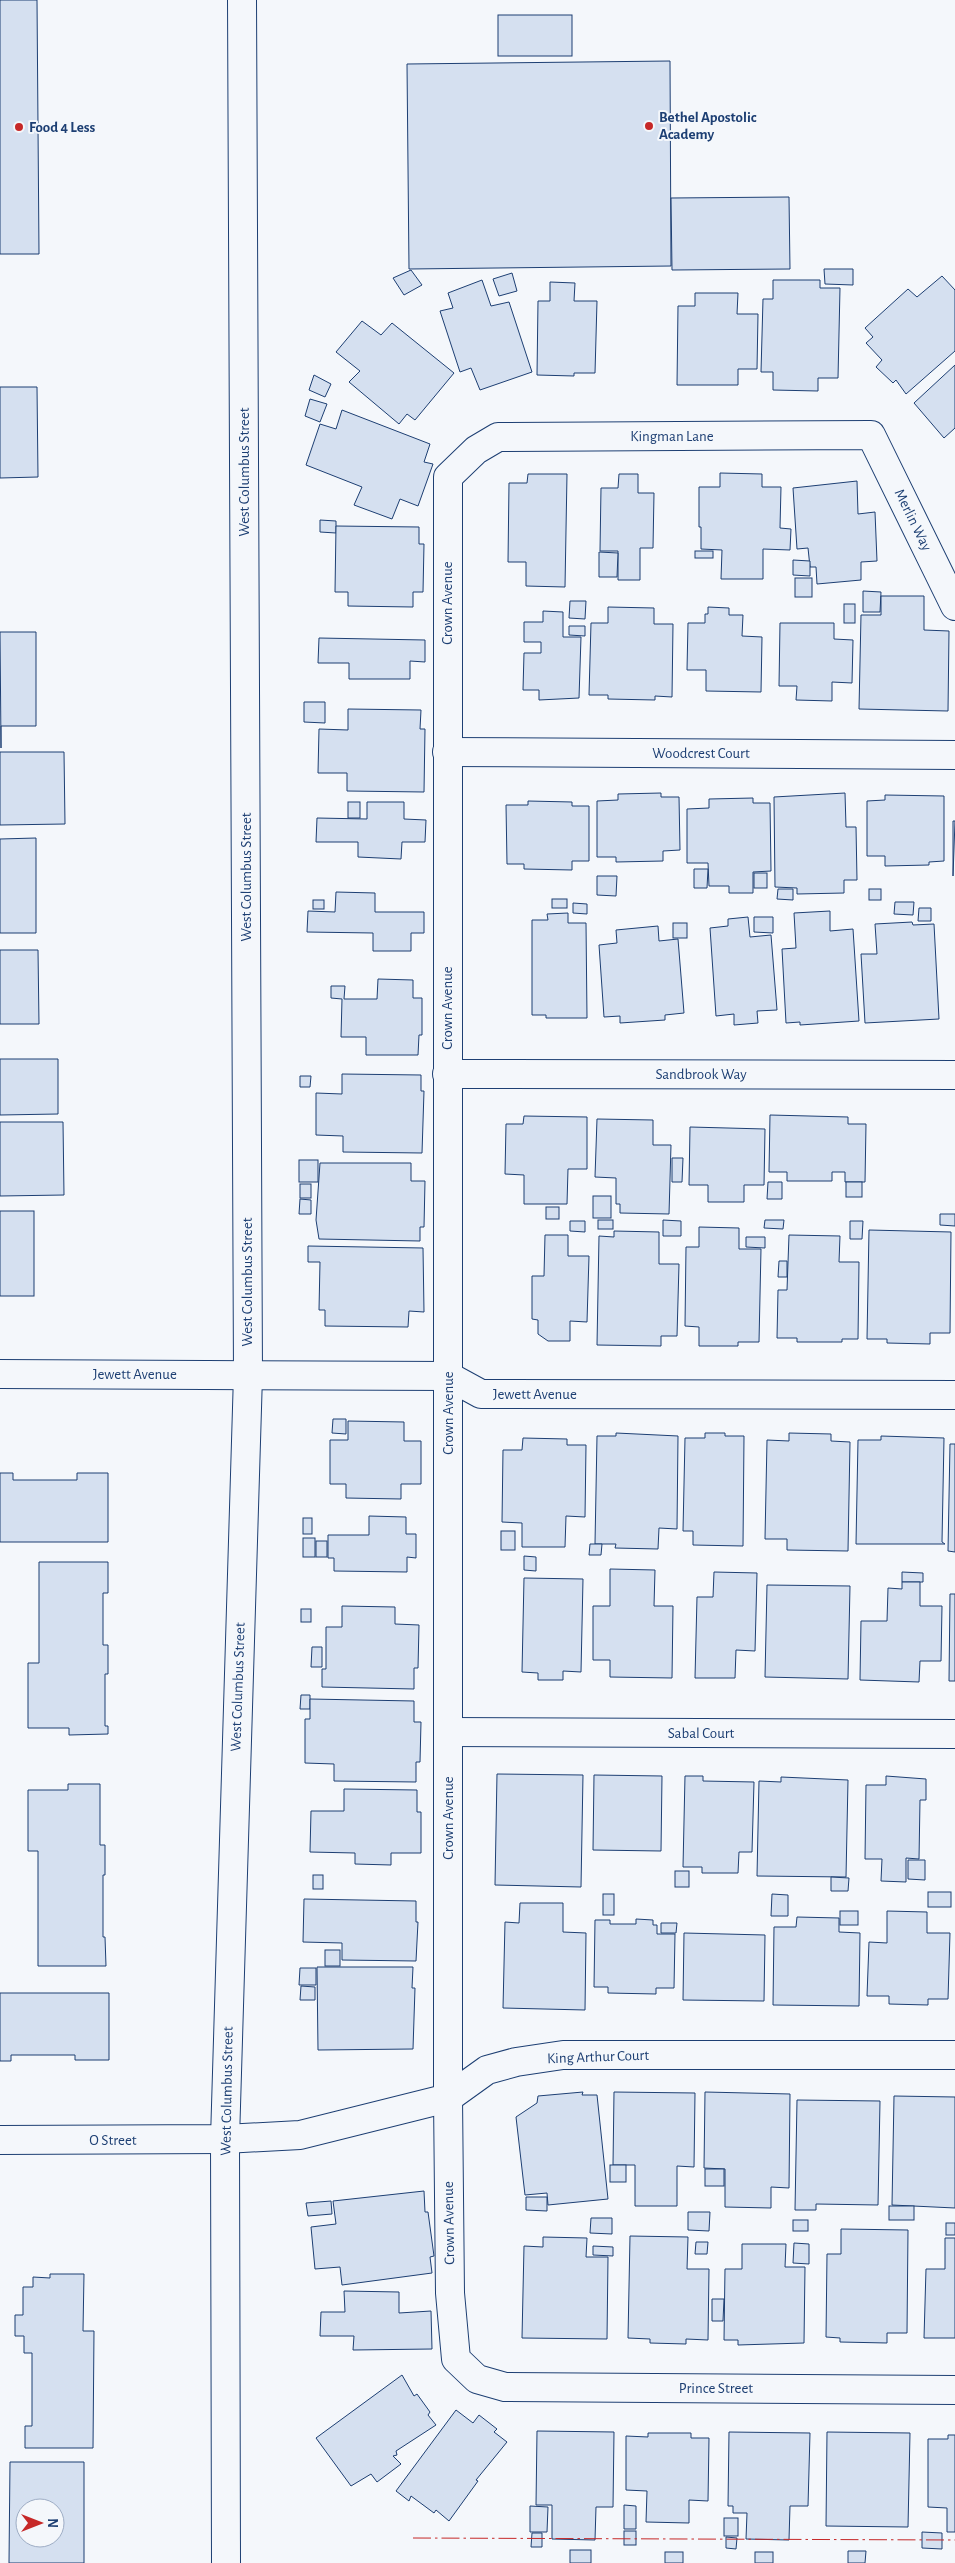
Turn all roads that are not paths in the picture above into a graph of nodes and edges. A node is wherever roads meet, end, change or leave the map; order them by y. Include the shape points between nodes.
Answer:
1 (242, 0) edge
2 (871, 434) joint
3 (476, 450) joint
4 (955, 606) edge
5 (447, 752) junction
6 (955, 755) edge
7 (447, 1074) junction
8 (955, 1075) edge
9 (0, 1374) edge
10 (248, 1375) junction
11 (448, 1376) junction
12 (955, 1394) edge
13 (448, 1732) junction
14 (955, 1734) edge
15 (955, 2055) edge
16 (448, 2098) junction
17 (225, 2139) junction
18 (0, 2140) edge
19 (477, 2379) joint
20 (955, 2390) edge
21 (226, 2563) edge

1 - 10 street, West Columbus Street
2 - 3 street, Kingman Lane via 498,437
2 - 4 street, Merlin Way
3 - 5 street, Crown Avenue via 448,477
5 - 6 street, Woodcrest Court
5 - 7 street, Crown Avenue
7 - 8 street, Sandbrook Way
7 - 11 street, Crown Avenue
9 - 10 street, Jewett Avenue
10 - 11 street, Jewett Avenue
10 - 17 street, West Columbus Street
11 - 12 street, Jewett Avenue via 481,1394
11 - 13 street, Crown Avenue
13 - 14 street, Sabal Court
13 - 16 street, Crown Avenue
15 - 16 street, King Arthur Court via 563,2055 487,2070
16 - 17 street, King Arthur Court via 300,2135
16 - 19 street, Crown Avenue via 450,2292 456,2359
17 - 18 street, O Street
17 - 21 street, West Columbus Street
19 - 20 street, Prince Street via 504,2387

